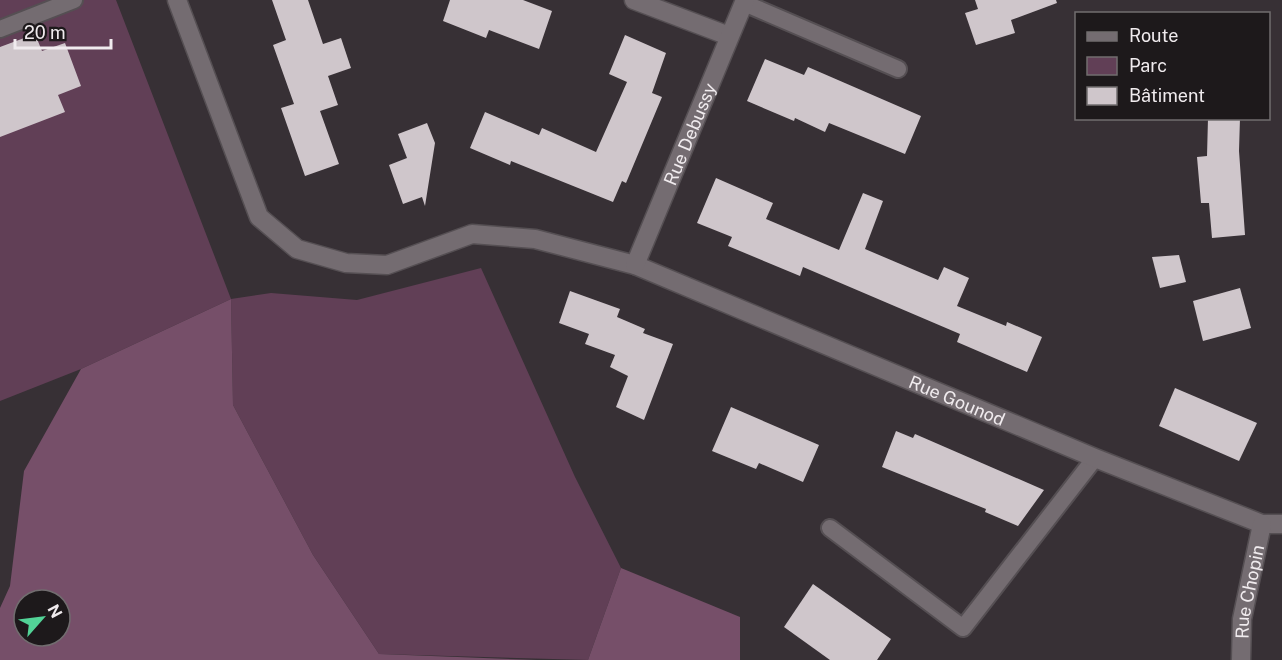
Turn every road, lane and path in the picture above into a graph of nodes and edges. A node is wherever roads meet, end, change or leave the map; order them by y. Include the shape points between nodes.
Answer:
1 (74, 0) edge
2 (177, 0) edge
3 (634, 0) edge
4 (744, 2) edge
5 (0, 29) edge
6 (729, 36) junction
7 (898, 69) dead end
8 (635, 265) junction
9 (1095, 458) junction
10 (1262, 524) junction
11 (1282, 524) edge
12 (830, 528) dead end
13 (1241, 660) edge

1 - 5 lane
2 - 8 street, Rue Gounod via 259,217 297,249 346,263 387,265 472,234 535,239
3 - 6 street
4 - 6 street, Rue Debussy
4 - 7 lane
6 - 8 street, Rue Debussy
8 - 9 street, Rue Gounod
9 - 10 street, Rue Gounod
9 - 12 lane via 963,628
10 - 11 street, Rue Gounod
10 - 13 street, Rue Chopin via 1242,619

